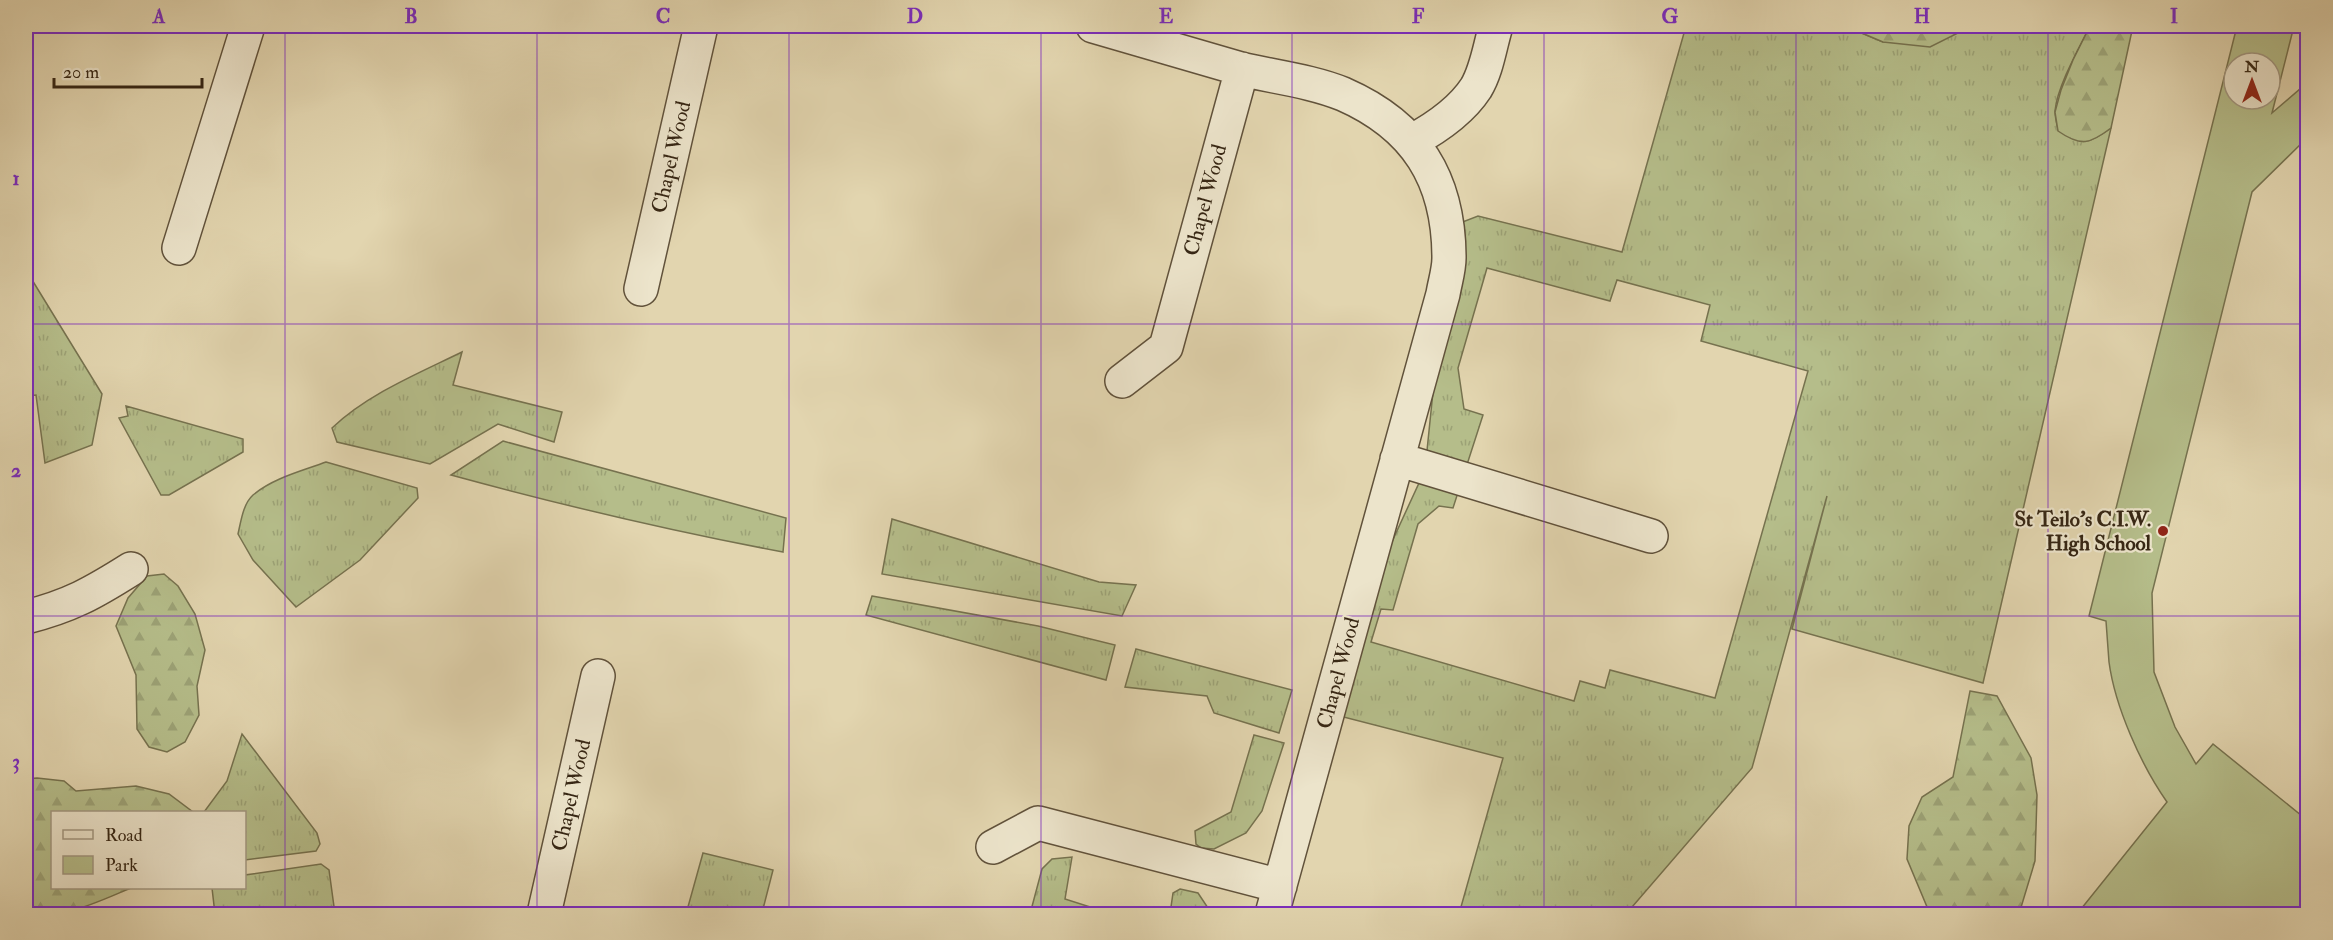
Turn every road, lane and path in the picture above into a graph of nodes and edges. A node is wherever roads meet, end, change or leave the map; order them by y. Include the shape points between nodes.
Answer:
1 (248, 26) edge
2 (701, 26) edge
3 (1093, 26) edge
4 (1496, 26) edge
5 (1242, 69) junction
6 (1413, 141) junction
7 (179, 248) dead end
8 (641, 289) dead end
9 (1122, 381) dead end
10 (1397, 459) junction
11 (1651, 536) dead end
12 (131, 569) dead end
13 (26, 617) edge
14 (598, 676) dead end
15 (993, 847) dead end
16 (1276, 900) edge
17 (544, 915) edge

1 - 7 street
2 - 8 street, Chapel Wood
3 - 5 street, Chapel Wood
4 - 6 street via 1476,88 1438,126
5 - 6 street, Chapel Wood via 1341,93 1388,118
5 - 9 street, Chapel Wood via 1166,347
6 - 10 street, Chapel Wood via 1442,199 1449,260
10 - 11 street
10 - 16 street, Chapel Wood
12 - 13 street via 93,593 58,609
14 - 17 street, Chapel Wood
15 - 16 street, Chapel Wood via 1038,823

